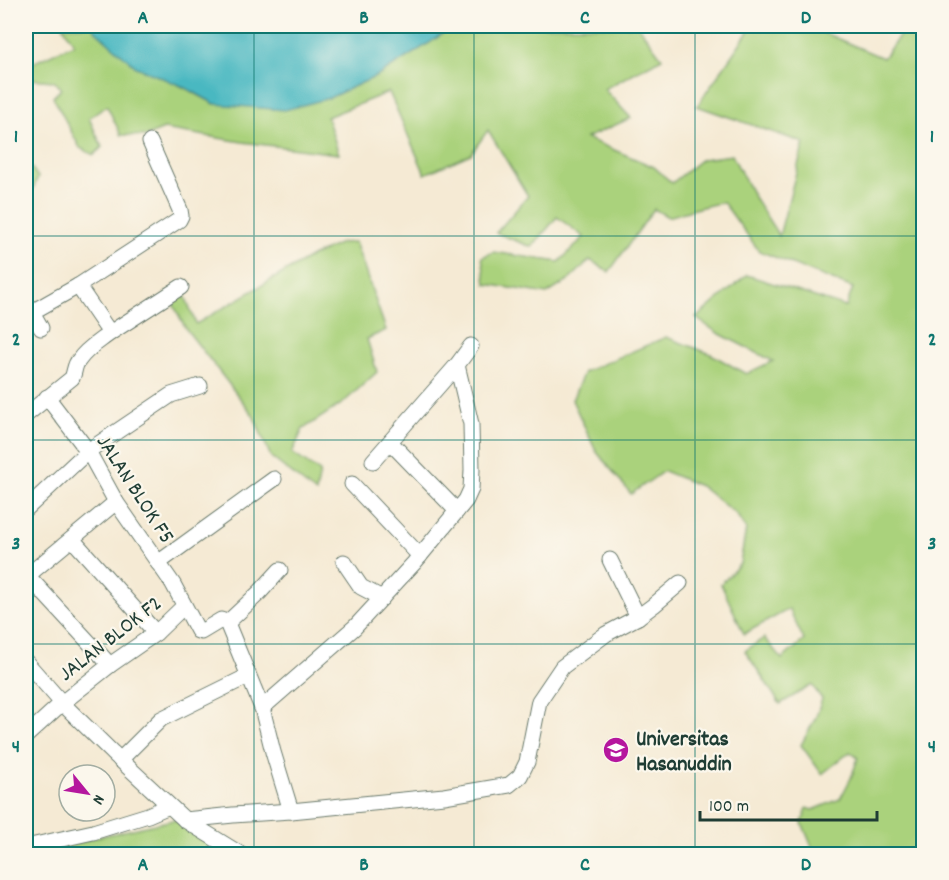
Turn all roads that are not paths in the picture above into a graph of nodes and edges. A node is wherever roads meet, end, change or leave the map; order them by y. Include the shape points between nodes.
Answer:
1 (150, 142) dead end
2 (78, 286) junction
3 (181, 287) dead end
4 (29, 307) edge
5 (41, 328) dead end
6 (110, 333) junction
7 (471, 346) dead end
8 (457, 365) junction
9 (200, 386) dead end
10 (47, 397) junction
11 (26, 412) edge
12 (390, 442) junction
13 (88, 451) junction
14 (373, 461) dead end
15 (274, 479) dead end
16 (352, 484) dead end
17 (116, 502) junction
18 (26, 509) edge
19 (457, 511) junction
20 (72, 539) junction
21 (420, 556) junction
22 (610, 560) dead end
23 (344, 562) dead end
24 (158, 563) junction
25 (280, 570) dead end
26 (26, 575) edge
27 (680, 583) dead end
28 (382, 598) junction
29 (184, 606) junction
30 (638, 617) junction
31 (227, 623) junction
32 (156, 633) junction
33 (26, 662) edge
34 (110, 665) junction
35 (248, 676) junction
36 (62, 703) junction
37 (262, 708) junction
38 (26, 736) edge
39 (120, 760) junction
40 (169, 806) junction
41 (291, 811) junction
42 (185, 820) junction
43 (26, 847) edge
44 (240, 855) edge

1 - 2 street via 181,216
2 - 4 street
2 - 6 street
3 - 6 street
4 - 5 street
6 - 10 street via 81,357 72,378
7 - 8 street
8 - 12 street
8 - 19 street via 471,424 472,470 471,489
9 - 13 street via 171,394
10 - 11 street
10 - 13 street, JALAN BLOK F5
12 - 14 street
12 - 19 street
13 - 17 street, JALAN BLOK F5
13 - 18 street
15 - 24 street
16 - 21 street
17 - 20 street
17 - 24 street, JALAN BLOK F5
19 - 21 street
20 - 26 street
20 - 32 street
21 - 28 street
22 - 30 street
23 - 28 street via 361,587
24 - 29 street, JALAN BLOK F5
25 - 31 street
26 - 34 street
27 - 30 street
28 - 37 street via 355,627
29 - 31 street, JALAN BLOK F5 via 199,632 221,621
29 - 32 street, JALAN BLOK F2
30 - 41 street via 606,634 562,667 539,701 527,762 510,785 444,796
31 - 35 street
32 - 34 street, JALAN BLOK F2
33 - 36 street
34 - 36 street, JALAN BLOK F2
35 - 37 street
35 - 39 street via 160,719
36 - 38 street, JALAN BLOK F2
36 - 39 street
37 - 41 street
39 - 40 street
40 - 42 street
40 - 43 street via 93,832
41 - 42 street
42 - 44 street

